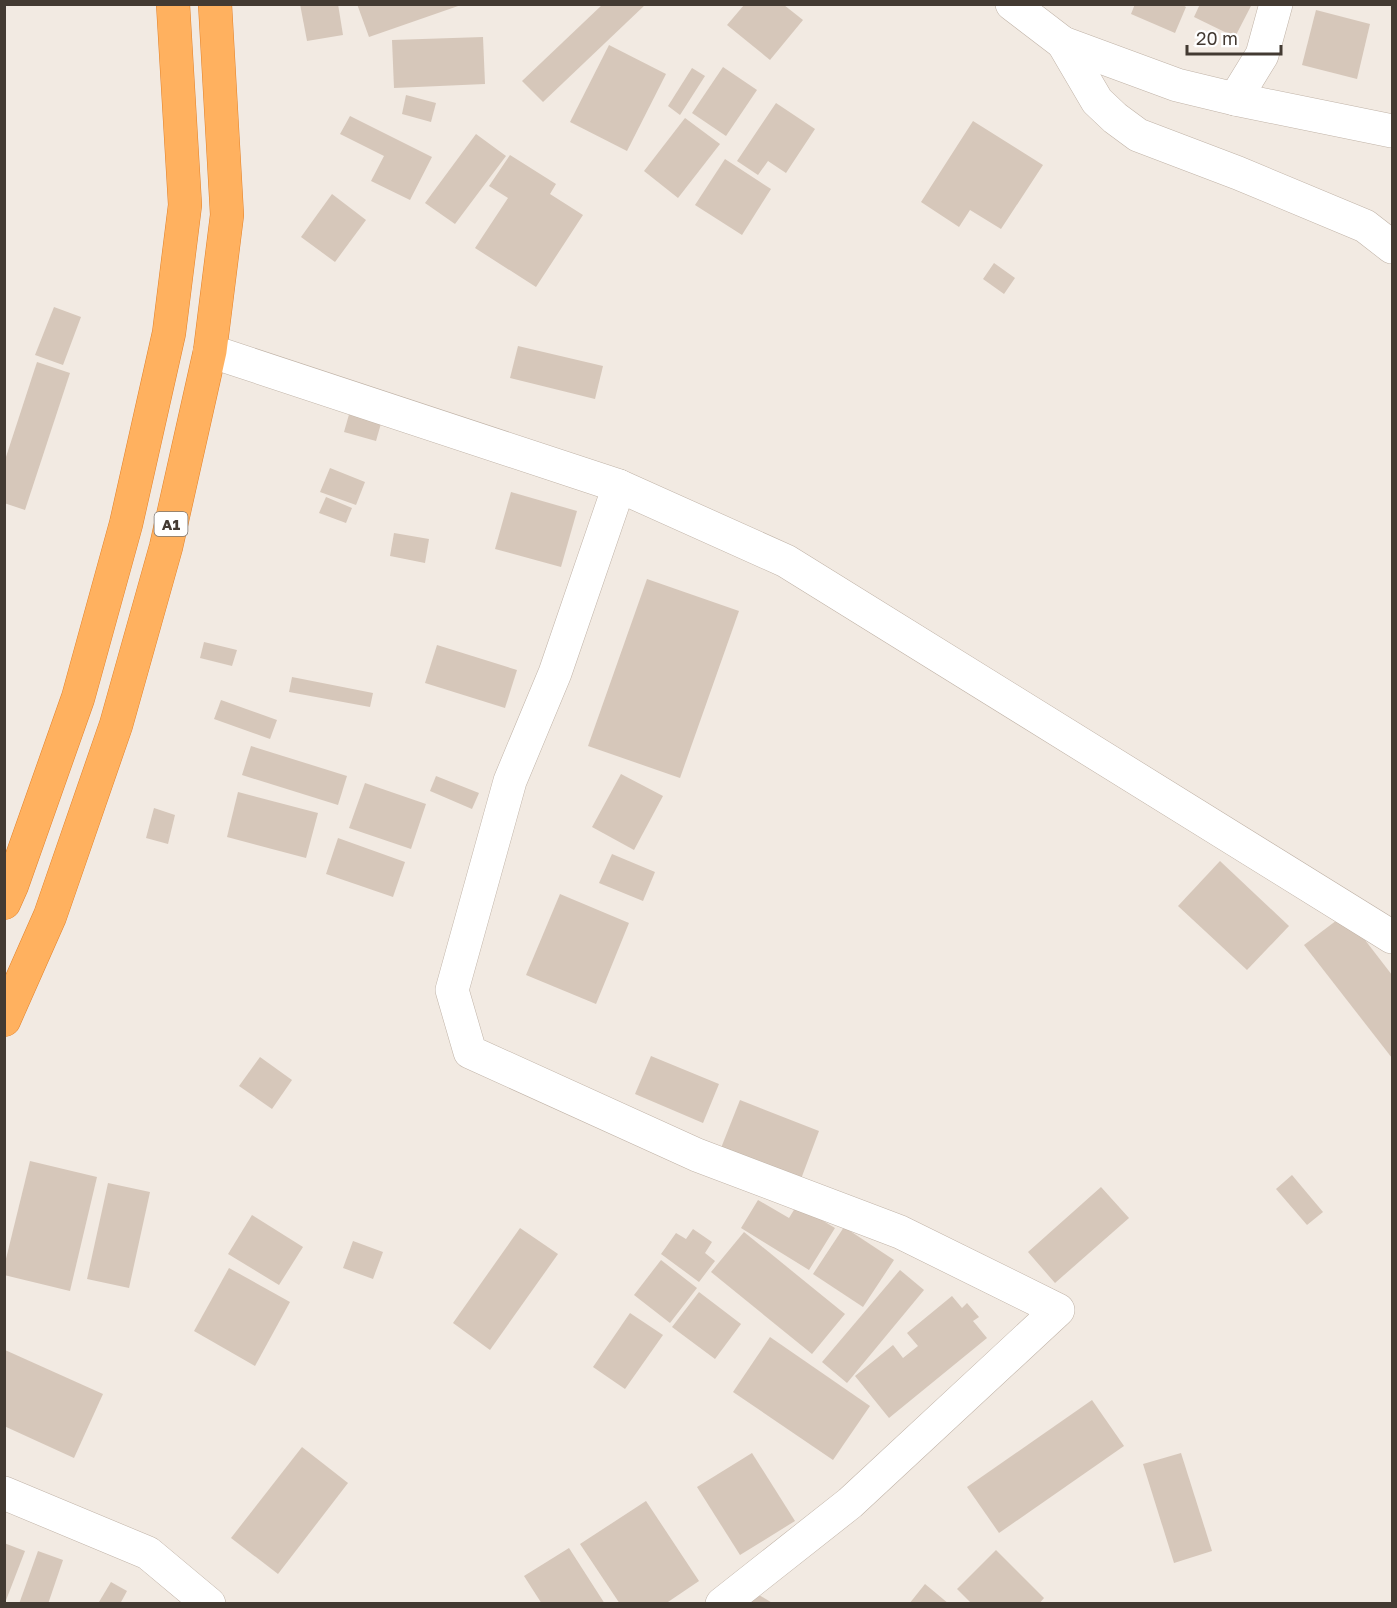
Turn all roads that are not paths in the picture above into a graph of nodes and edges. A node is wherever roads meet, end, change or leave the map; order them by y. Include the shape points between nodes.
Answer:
1 (173, 4) edge
2 (214, 4) edge
3 (1012, 4) edge
4 (1276, 4) edge
5 (1063, 43) junction
6 (1235, 99) junction
7 (1392, 131) edge
8 (1392, 247) edge
9 (210, 351) junction
10 (619, 486) junction
11 (4, 903) edge
12 (1392, 937) edge
13 (4, 1020) edge
14 (4, 1493) edge
15 (209, 1604) edge
16 (722, 1604) edge

1 - 11 highway via 184,205 169,333 126,524 78,698
2 - 9 highway, A1 via 227,215
3 - 5 street
4 - 6 street via 1262,55
5 - 6 street via 1177,85
5 - 8 street via 1097,101 1138,135 1365,226
6 - 7 street
9 - 10 street
9 - 13 highway, A1 via 166,547 116,725 50,916
10 - 12 street via 786,561
10 - 16 street via 555,674 510,781 452,990 470,1052 697,1155 900,1232 1059,1310 850,1503
14 - 15 street via 148,1553

